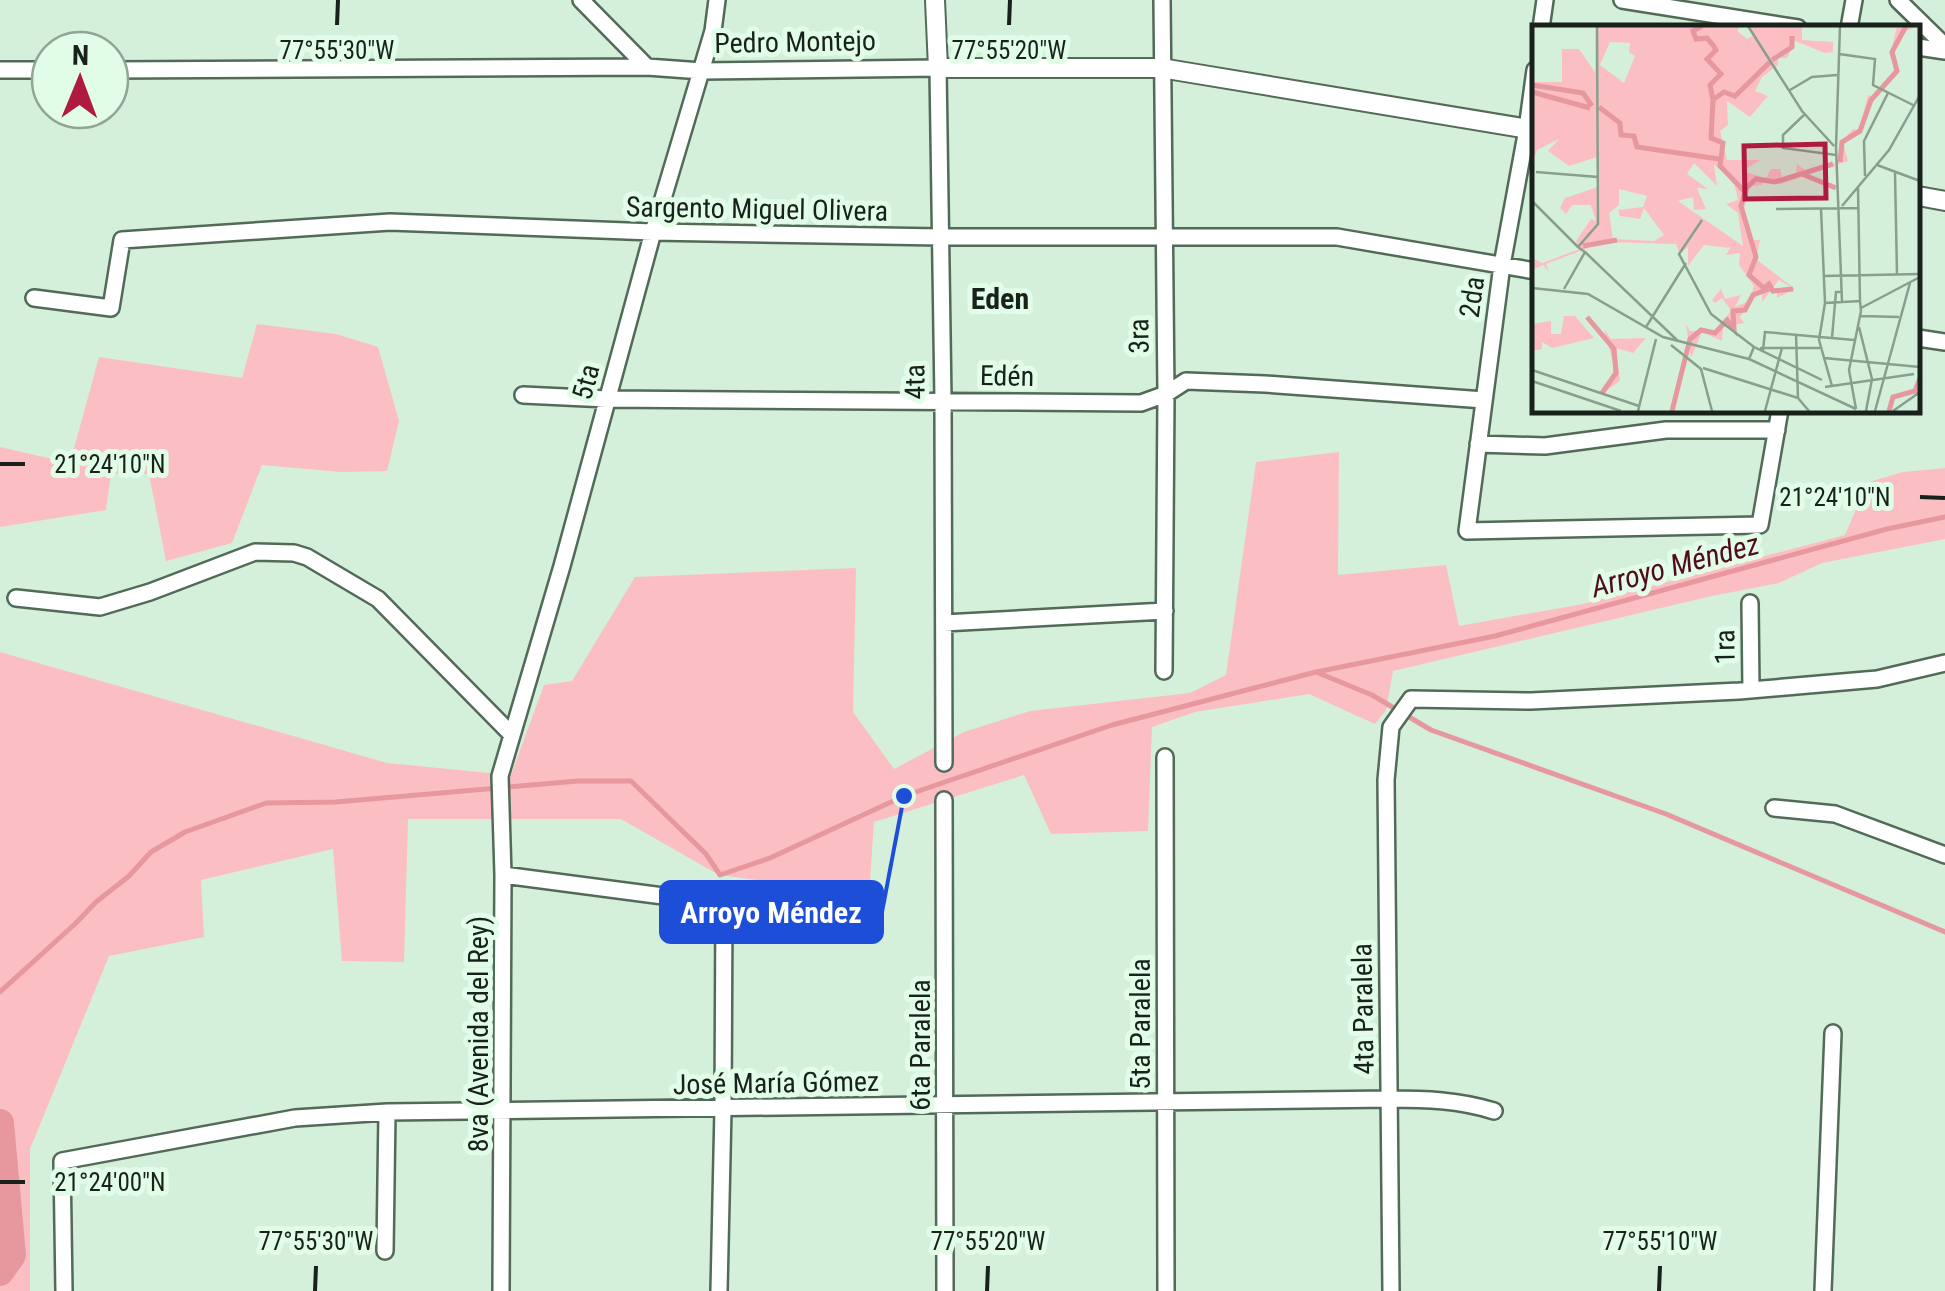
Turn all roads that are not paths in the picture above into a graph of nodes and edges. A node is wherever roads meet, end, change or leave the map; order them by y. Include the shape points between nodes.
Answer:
1 (581, 0) edge
2 (718, 0) edge
3 (935, 0) edge
4 (1162, 0) edge
5 (1545, 0) edge
6 (1622, 0) edge
7 (1854, 0) edge
8 (1898, 0) edge
9 (1541, 25) edge
10 (1779, 25) edge
11 (1850, 25) edge
12 (1920, 46) edge
13 (1945, 49) edge
14 (647, 67) junction
15 (938, 68) junction
16 (1161, 68) junction
17 (0, 70) edge
18 (30, 70) edge
19 (130, 70) edge
20 (702, 71) junction
21 (1531, 130) edge
22 (1920, 196) edge
23 (1945, 201) edge
24 (653, 232) junction
25 (941, 238) junction
26 (1162, 238) junction
27 (1502, 265) junction
28 (1532, 270) edge
29 (34, 298) dead end
30 (1920, 338) edge
31 (1945, 342) edge
32 (1166, 394) junction
33 (523, 396) dead end
34 (607, 399) junction
35 (943, 400) junction
36 (1484, 400) junction
37 (1780, 412) edge
38 (1777, 430) junction
39 (1478, 444) junction
40 (16, 598) dead end
41 (1750, 603) dead end
42 (1166, 611) junction
43 (944, 623) junction
44 (1945, 663) edge
45 (1164, 671) dead end
46 (1751, 690) junction
47 (510, 734) junction
48 (1164, 756) dead end
49 (944, 763) dead end
50 (500, 776) joint
51 (944, 800) dead end
52 (1774, 808) dead end
53 (1945, 854) edge
54 (504, 876) junction
55 (1833, 1033) dead end
56 (1390, 1099) junction
57 (1165, 1102) junction
58 (945, 1106) junction
59 (724, 1109) junction
60 (503, 1111) junction
61 (1494, 1111) dead end
62 (387, 1112) junction
63 (385, 1251) dead end
64 (64, 1291) edge
65 (501, 1291) edge
66 (720, 1291) edge
67 (944, 1291) edge
68 (1166, 1291) edge
69 (1391, 1291) edge
70 (1823, 1291) edge

1 - 14 street
2 - 20 street, 5ta
3 - 15 street, 4ta
4 - 16 street, 3ra
5 - 9 street
6 - 10 street
7 - 11 street
8 - 13 street
12 - 13 street
14 - 19 street, Pedro Montejo
14 - 20 street, Pedro Montejo
15 - 16 street, Pedro Montejo
15 - 20 street, Pedro Montejo
15 - 25 street, 4ta
16 - 21 street, Pedro Montejo
16 - 26 street, 3ra
17 - 18 street
20 - 24 street, 5ta
21 - 27 street, 2da
22 - 23 street
24 - 25 street, Sargento Miguel Olivera
24 - 29 street, Sargento Miguel Olivera via 390,222 122,240 111,308
24 - 34 street, 5ta
25 - 26 street, Sargento Miguel Olivera
25 - 35 street, 4ta
26 - 27 street, Sargento Miguel Olivera via 1336,236
26 - 32 street, 3ra
27 - 28 street, Sargento Miguel Olivera
27 - 36 street, 2da
30 - 31 street
32 - 35 street, Edén via 1141,403
32 - 36 street, Edén via 1186,381
32 - 42 street, 3ra
33 - 34 street, Edén
34 - 35 street, Edén
34 - 47 street, 5ta
35 - 43 street, 4ta
36 - 39 street, 2da
37 - 38 street
38 - 39 street via 1666,430 1545,446
38 - 39 street, 2da via 1760,525 1467,531
40 - 47 street via 100,607 254,552 294,553 378,599
41 - 46 street, 1ra
42 - 43 street
42 - 45 street, 3ra
43 - 49 street, 4ta
44 - 46 street via 1877,678
46 - 56 street, 4ta Paralela via 1531,701 1411,699 1391,728 1386,780
47 - 50 street, 5ta
48 - 57 street, 5ta Paralela
50 - 54 street, 8va (Avenida del Rey)
51 - 58 street, 6ta Paralela
52 - 53 street via 1835,814
54 - 59 street via 724,904
54 - 60 street, 8va (Avenida del Rey)
55 - 70 street
56 - 57 street, José María Gómez
56 - 61 street, José María Gómez via 1470,1103
56 - 69 street, 4ta Paralela
57 - 58 street, José María Gómez
57 - 68 street, 5ta Paralela
58 - 59 street, José María Gómez
58 - 67 street, 6ta Paralela
59 - 60 street, José María Gómez
59 - 66 street
60 - 62 street, José María Gómez
60 - 65 street, 8va (Avenida del Rey)
62 - 63 street
62 - 64 street, José María Gómez via 295,1118 62,1162

